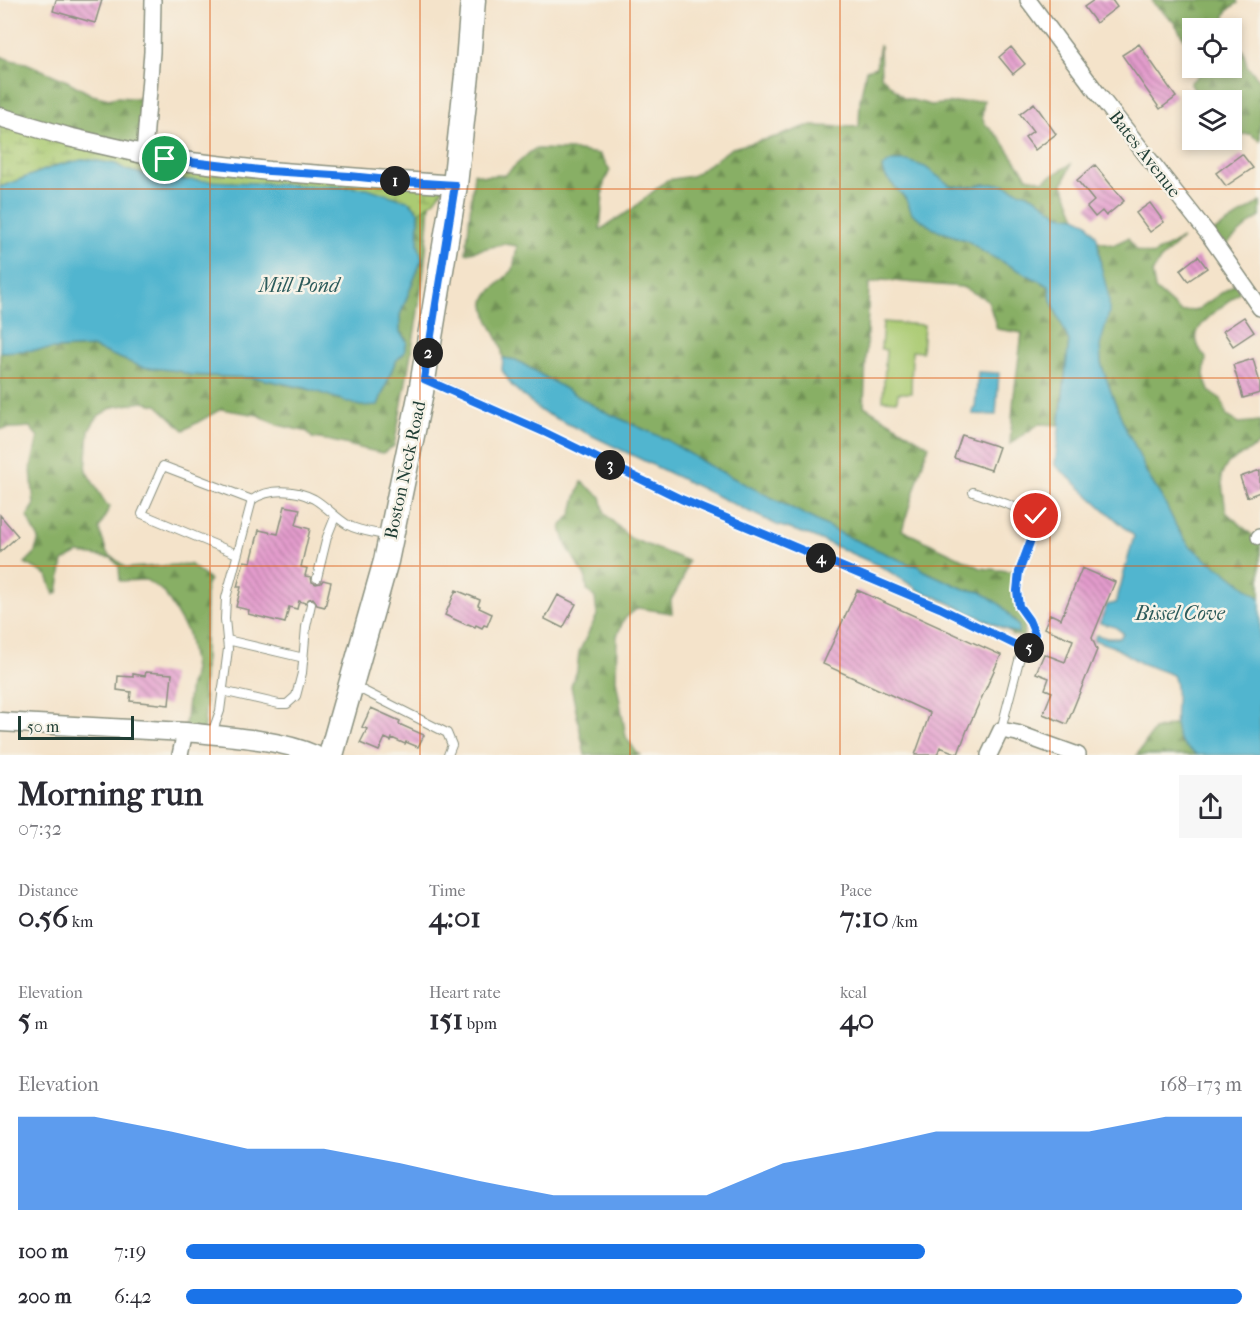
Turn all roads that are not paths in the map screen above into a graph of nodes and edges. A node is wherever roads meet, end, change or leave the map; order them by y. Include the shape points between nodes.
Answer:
1 (153, 0) edge
2 (473, 0) edge
3 (1028, 0) edge
4 (0, 117) edge
5 (144, 154) junction
6 (455, 185) junction
7 (1260, 308) edge
8 (424, 379) junction
9 (973, 492) dead end
10 (252, 500) junction
11 (335, 517) junction
12 (391, 537) junction
13 (237, 554) junction
14 (317, 578) dead end
15 (311, 604) dead end
16 (227, 640) junction
17 (1022, 649) junction
18 (304, 658) junction
19 (350, 684) junction
20 (222, 691) junction
21 (0, 722) edge
22 (1001, 730) junction
23 (185, 732) junction
24 (212, 734) junction
25 (180, 755) edge
26 (315, 755) edge
27 (331, 755) edge
28 (448, 755) edge
29 (989, 755) edge
30 (1078, 755) edge

1 - 5 street
2 - 6 main road, Boston Neck Road
3 - 7 street, Bates Avenue via 1209,235
4 - 5 street
5 - 6 street via 269,171
6 - 8 main road, Boston Neck Road
8 - 12 main road, Boston Neck Road
8 - 17 lane via 681,499 940,608
9 - 17 lane via 1036,516 1017,591 1019,606 1035,634 1028,651
10 - 11 lane via 274,491 296,492 315,500
10 - 13 lane
10 - 13 lane via 163,466 142,514
11 - 12 lane via 350,527
11 - 14 lane
12 - 19 main road, Boston Neck Road
13 - 16 lane via 225,598
15 - 18 lane
16 - 18 lane
16 - 20 lane
17 - 22 lane
18 - 20 lane via 296,696 287,704
19 - 27 main road, Boston Neck Road
19 - 28 lane via 447,733 452,745
20 - 24 lane
21 - 23 street
22 - 29 street
22 - 30 street
23 - 24 street
23 - 25 street
24 - 26 street via 294,747

